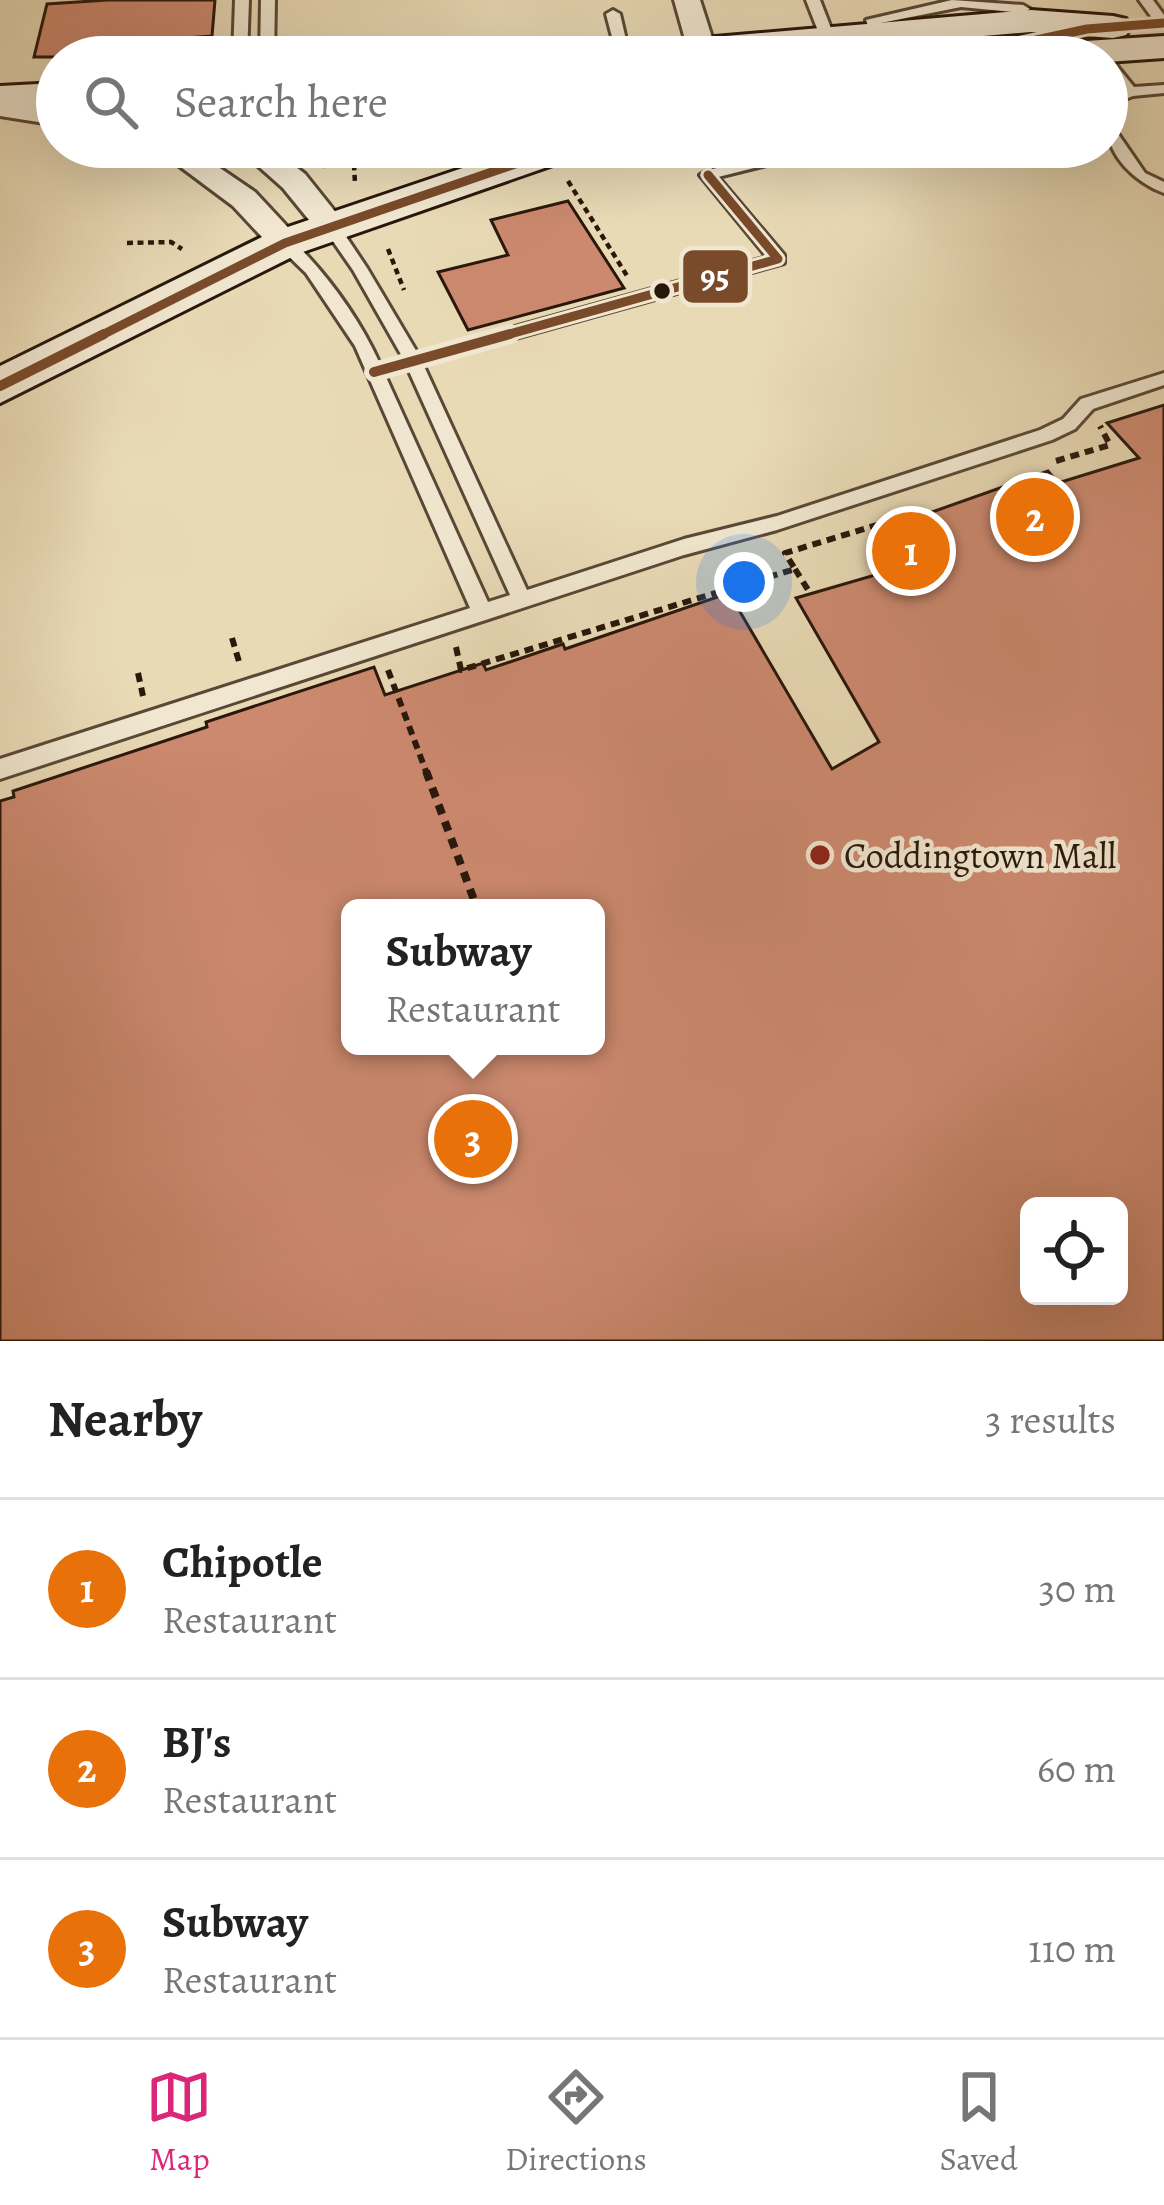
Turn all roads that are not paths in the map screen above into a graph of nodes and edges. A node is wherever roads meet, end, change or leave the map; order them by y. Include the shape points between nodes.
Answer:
1 (242, 0) edge
2 (268, 0) edge
3 (687, 0) edge
4 (813, 0) edge
5 (1146, 0) edge
6 (960, 2) edge
7 (1024, 10) edge
8 (613, 14) dead end
9 (1163, 23) edge
10 (877, 32) junction
11 (241, 36) edge
12 (267, 36) edge
13 (619, 36) edge
14 (698, 36) edge
15 (827, 36) joint
16 (1077, 36) edge
17 (1128, 39) edge
18 (1164, 47) edge
19 (1128, 49) edge
20 (1128, 89) edge
21 (1164, 89) edge
22 (1130, 92) joint
23 (36, 96) edge
24 (0, 98) edge
25 (0, 107) edge
26 (36, 113) edge
27 (1128, 158) edge
28 (199, 168) edge
29 (277, 168) edge
30 (551, 168) edge
31 (739, 168) edge
32 (1164, 188) edge
33 (329, 224) junction
34 (285, 243) junction
35 (1, 355) edge
36 (415, 360) junction
37 (374, 372) junction
38 (1164, 379) edge
39 (522, 601) junction
40 (482, 612) junction
41 (0, 769) edge

1 - 11 lane
2 - 12 lane
3 - 14 street
4 - 15 lane
5 - 9 lane
6 - 7 lane
6 - 10 lane via 873,20
7 - 10 main road
7 - 16 main road
8 - 13 lane
9 - 17 main road
10 - 15 main road
18 - 19 main road
20 - 22 lane
21 - 22 lane
23 - 24 main road
25 - 26 street
27 - 32 lane
28 - 34 street via 244,199
29 - 33 street
30 - 33 main road
31 - 36 lane via 708,175 778,259
33 - 34 main road
33 - 36 lane
34 - 35 main road
34 - 37 lane via 324,284
36 - 37 lane
36 - 39 lane
37 - 40 lane
38 - 39 lane via 1087,404 1046,435
39 - 40 lane
40 - 41 lane

